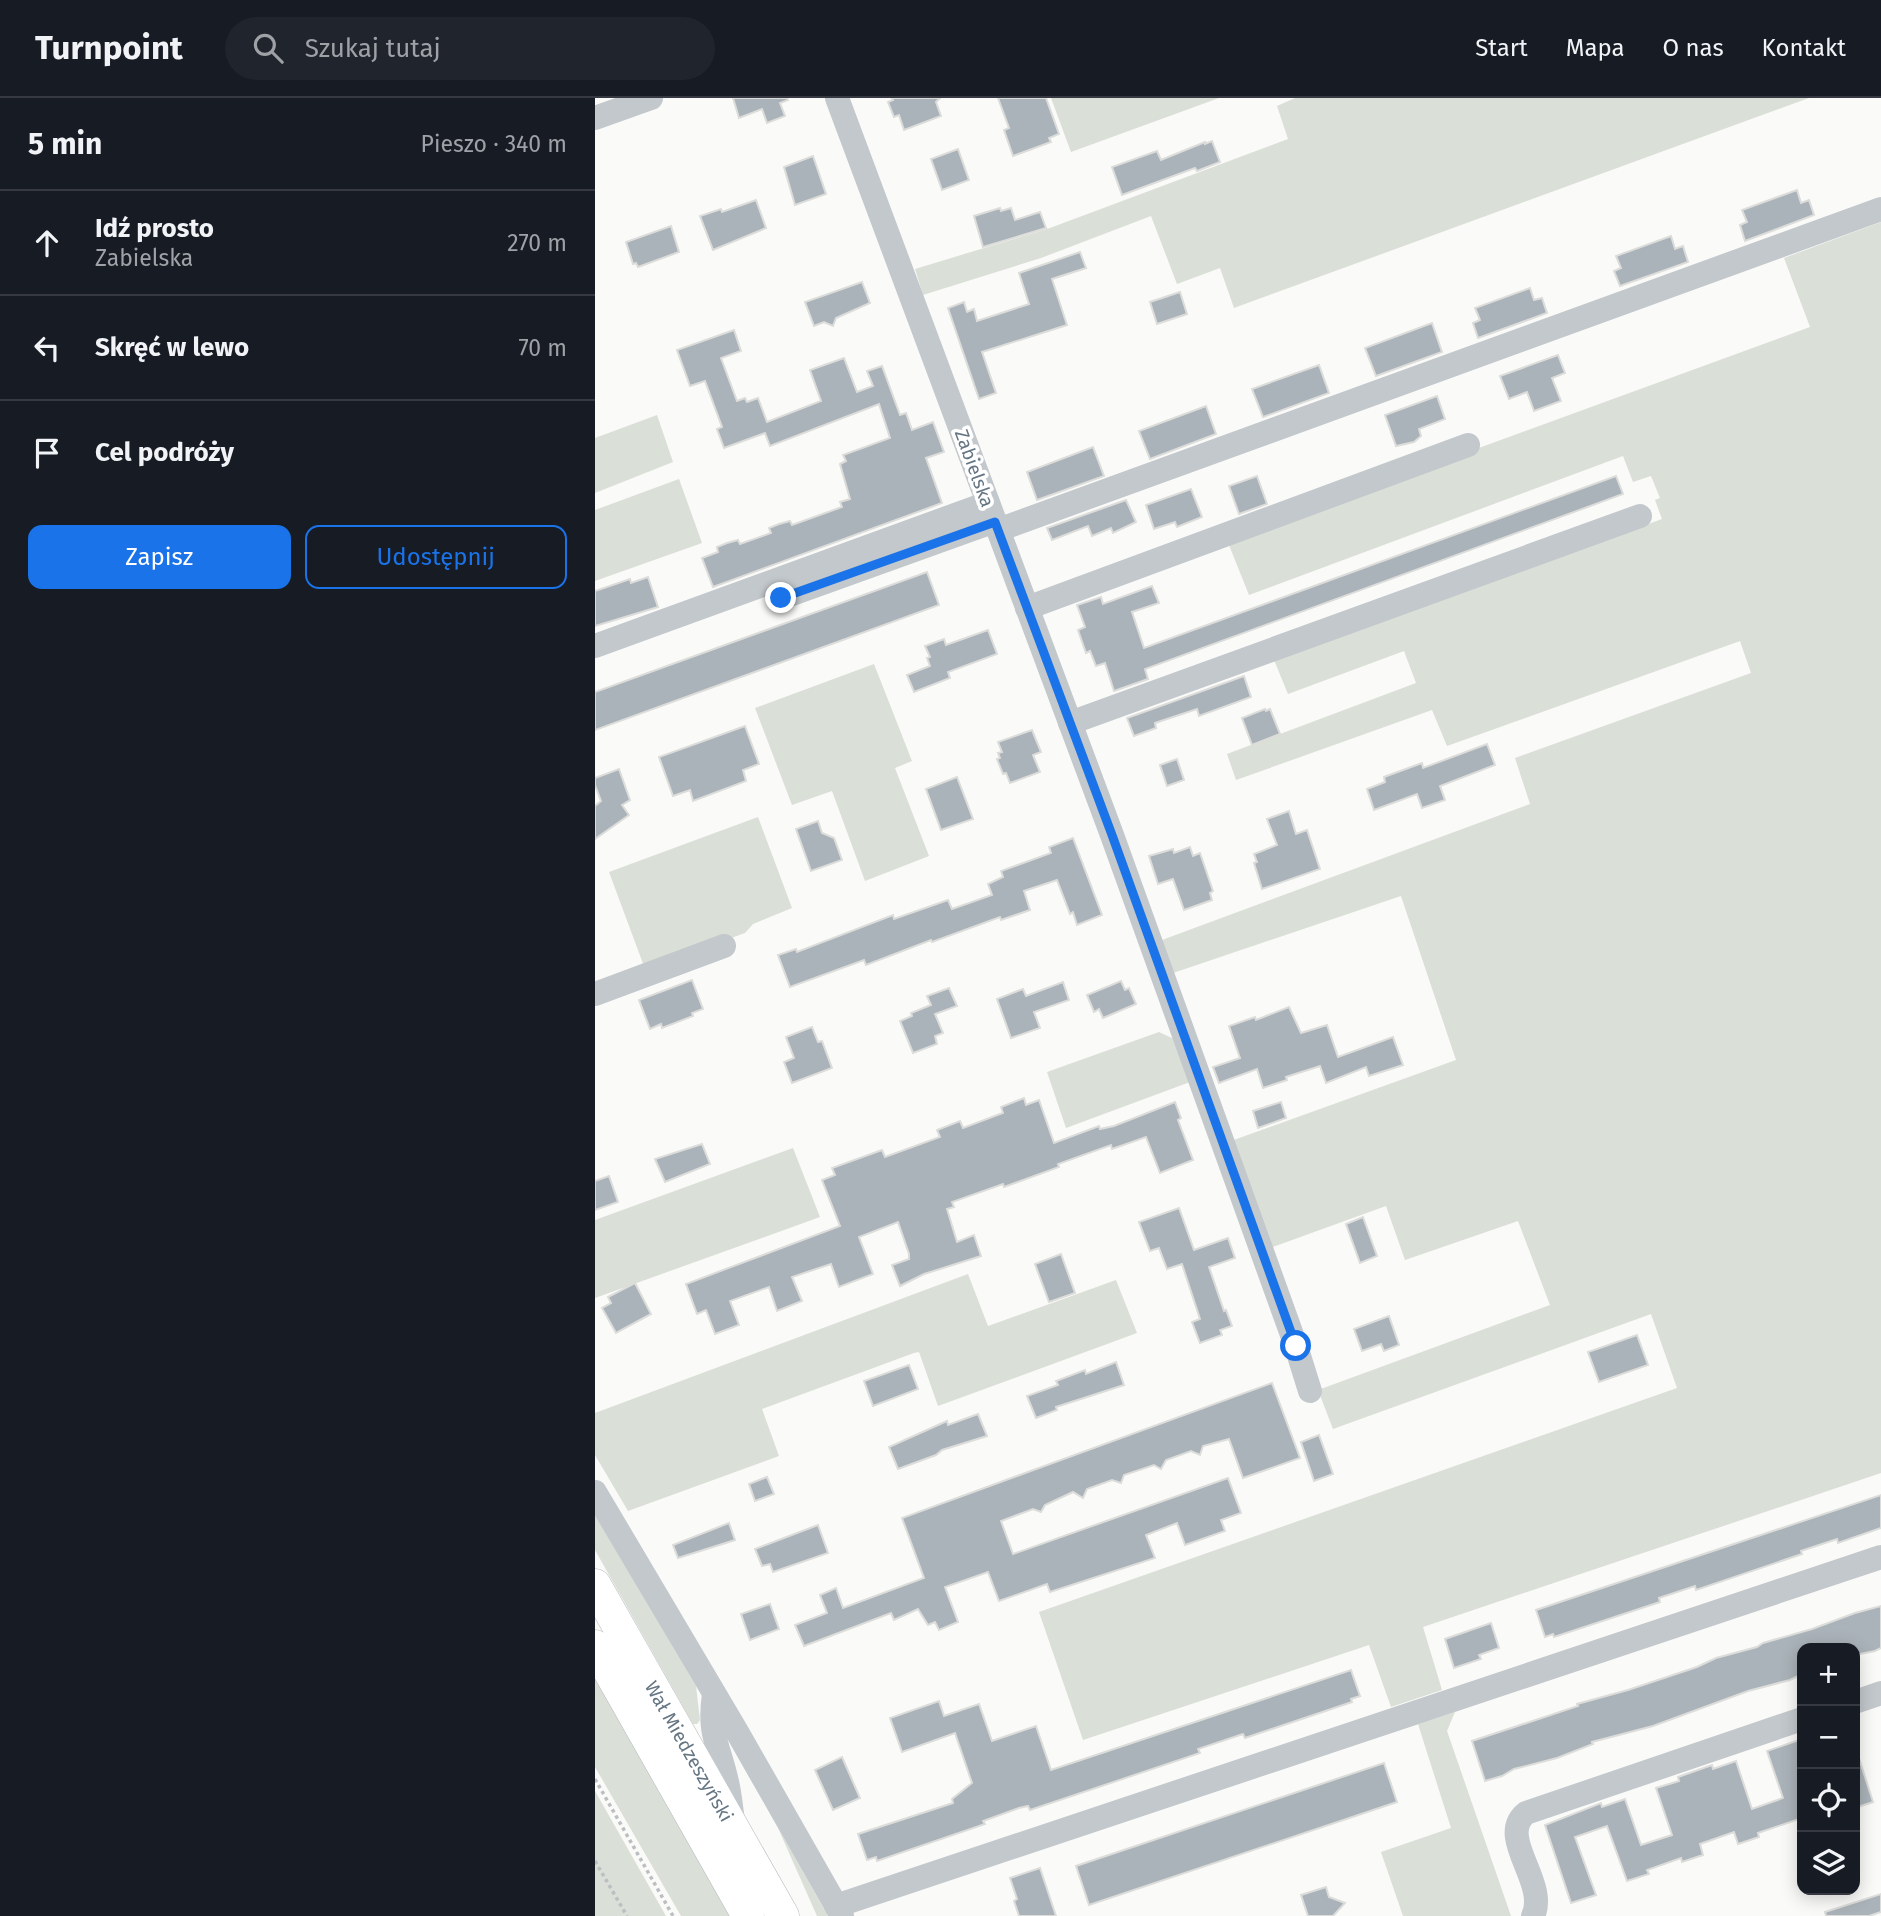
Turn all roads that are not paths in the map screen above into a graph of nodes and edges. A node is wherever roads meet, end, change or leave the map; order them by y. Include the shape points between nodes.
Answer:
1 (651, 98) edge
2 (837, 98) edge
3 (595, 118) edge
4 (1881, 209) edge
5 (1468, 445) dead end
6 (1640, 516) dead end
7 (994, 518) junction
8 (781, 598) dead end
9 (1027, 608) junction
10 (595, 646) edge
11 (1070, 723) junction
12 (724, 947) dead end
13 (595, 994) edge
14 (1310, 1391) dead end
15 (595, 1492) edge
16 (1881, 1557) edge
17 (595, 1585) edge
18 (595, 1646) edge
19 (1881, 1693) edge
20 (714, 1694) junction
21 (1860, 1700) edge
22 (1797, 1721) edge
23 (735, 1832) junction
24 (839, 1911) edge
25 (748, 1916) edge
26 (783, 1916) edge
27 (1533, 1916) edge

1 - 3 street
2 - 7 street, Zabielska
4 - 7 street
5 - 9 street
6 - 11 street
7 - 8 street
7 - 9 street, Zabielska
7 - 10 street
9 - 11 street, Zabielska
11 - 14 street, Zabielska
12 - 13 street
15 - 20 street
16 - 24 street
17 - 23 main road, Wał Miedzeszyński
18 - 25 main road, Wał Miedzeszyński
19 - 21 street
20 - 23 street via 711,1731 727,1781
20 - 24 street
22 - 27 street via 1526,1813 1515,1830 1535,1893
23 - 26 main road, Wał Miedzeszyński

